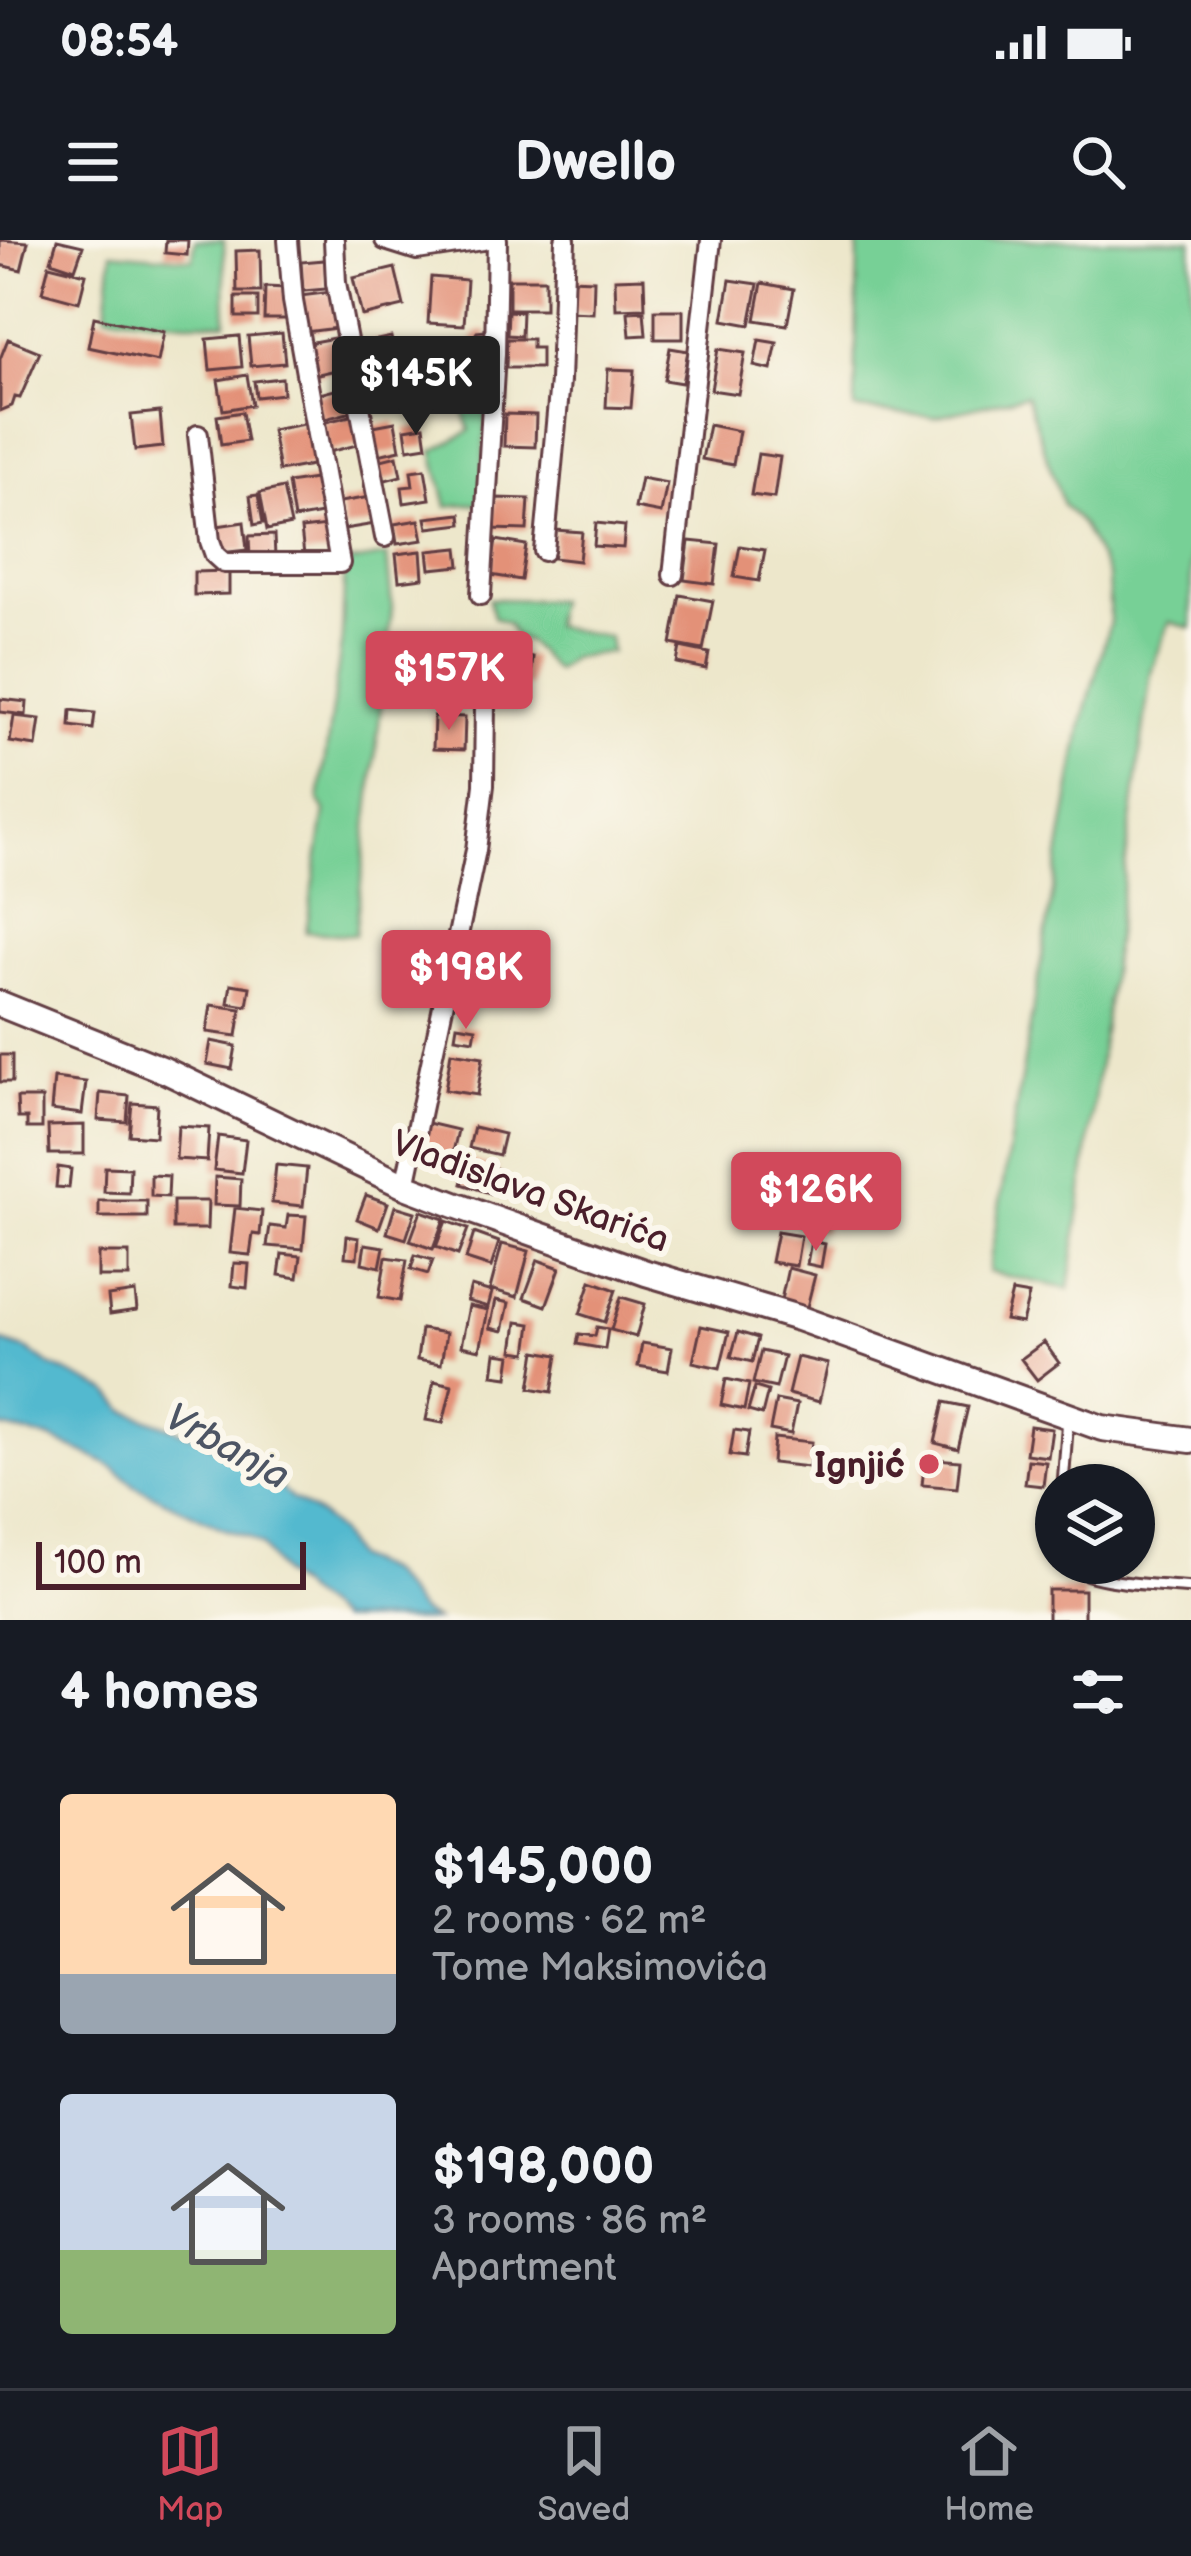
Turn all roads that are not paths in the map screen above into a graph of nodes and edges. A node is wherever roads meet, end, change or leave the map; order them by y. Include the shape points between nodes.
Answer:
1 (288, 240) edge
2 (334, 240) edge
3 (385, 240) edge
4 (483, 240) edge
5 (497, 240) edge
6 (565, 240) edge
7 (711, 240) edge
8 (197, 435) dead end
9 (385, 537) dead end
10 (544, 551) dead end
11 (674, 574) dead end
12 (481, 595) dead end
13 (485, 702) dead end
14 (0, 1004) edge
15 (405, 1186) junction
16 (1068, 1417) junction
17 (1191, 1440) edge
18 (1065, 1464) edge
19 (1155, 1584) edge
20 (1191, 1588) edge

1 - 8 street via 340,563 224,563 215,555
2 - 9 street
3 - 4 street via 417,250
5 - 12 street
6 - 10 street
7 - 11 street
13 - 15 street via 476,850
14 - 15 street, Vladislava Skarića via 164,1070
15 - 16 street, Vladislava Skarića
16 - 17 street, Vladislava Skarića
16 - 18 lane
19 - 20 lane

